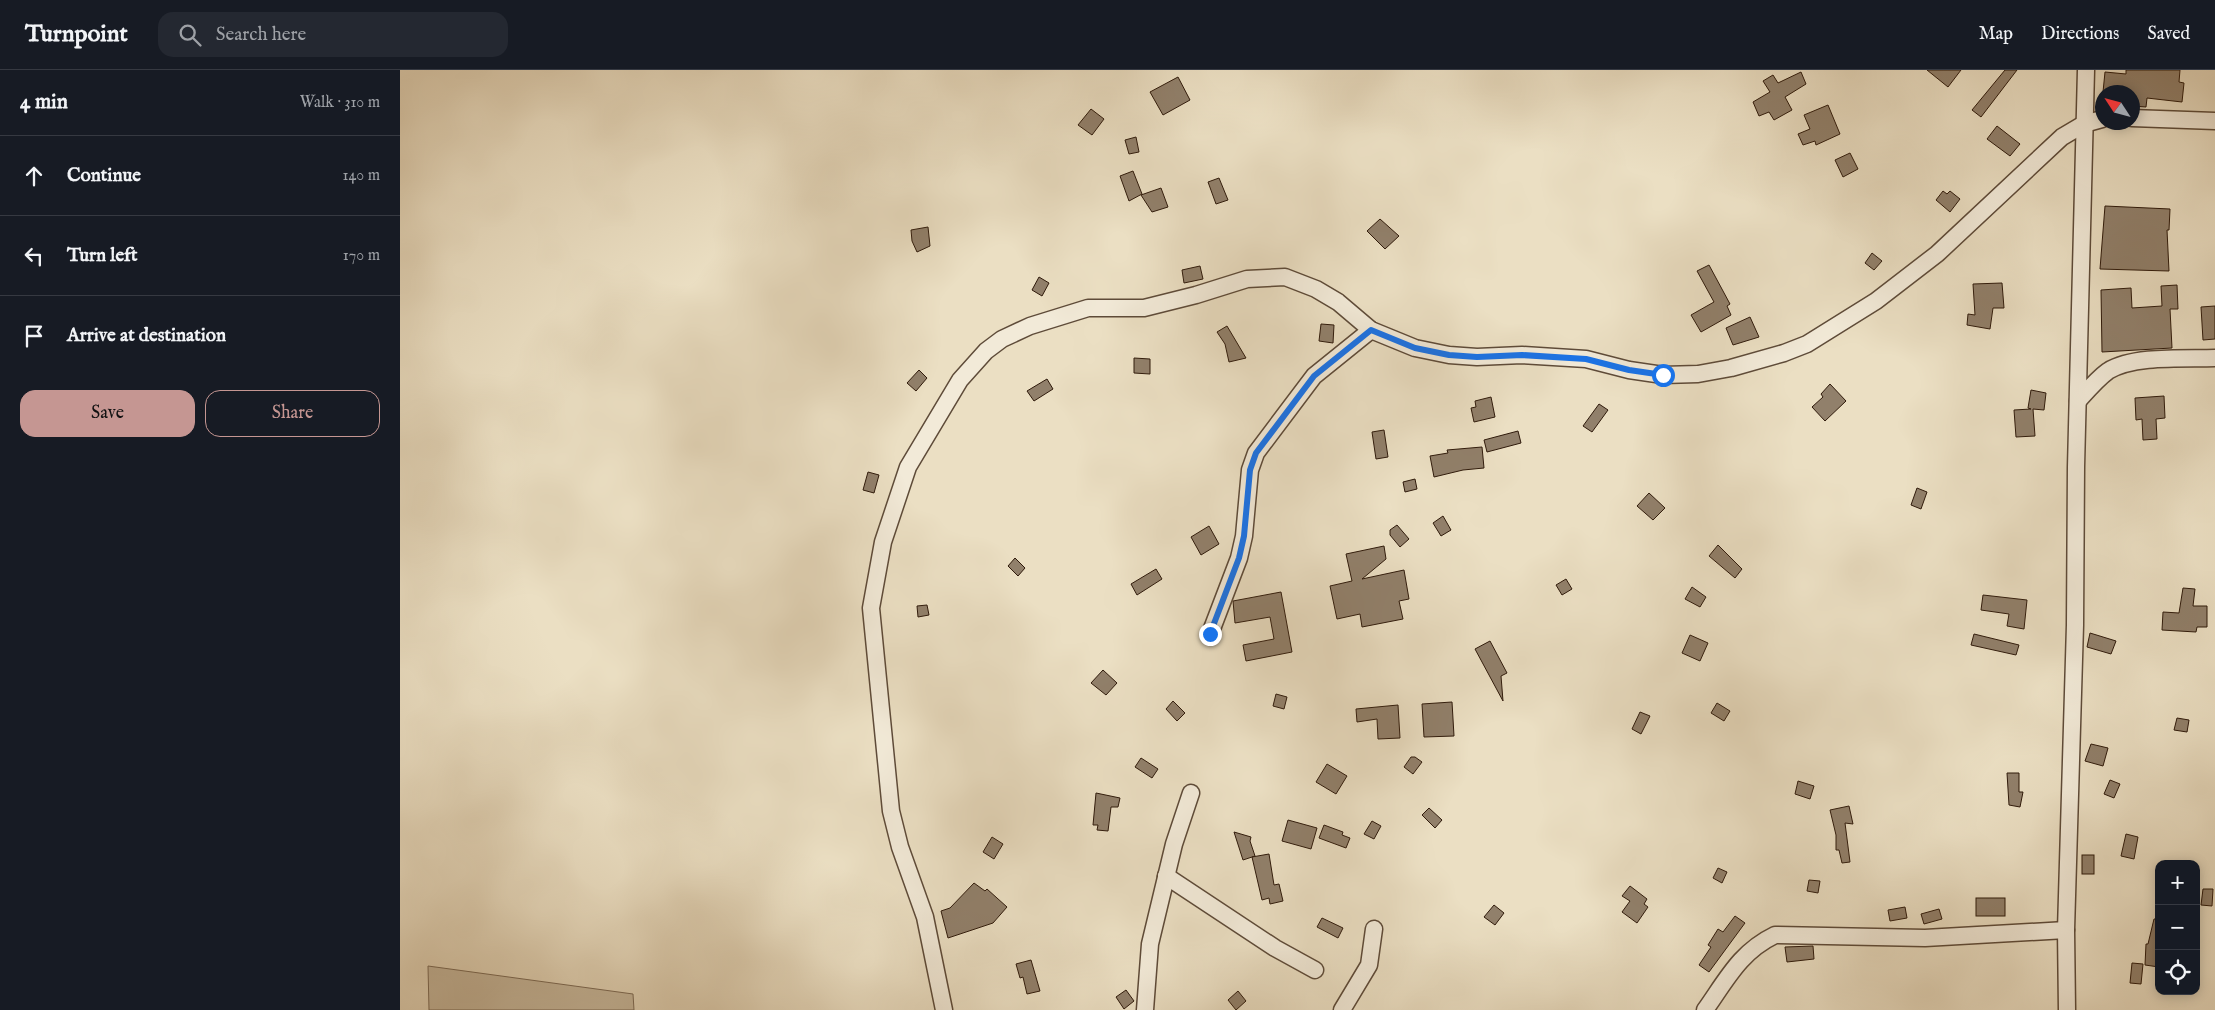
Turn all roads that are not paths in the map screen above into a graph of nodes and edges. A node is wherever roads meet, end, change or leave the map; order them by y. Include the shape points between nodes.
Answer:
1 (2086, 70) edge
2 (2140, 118) edge
3 (2095, 121) edge
4 (2215, 121) edge
5 (2084, 124) junction
6 (1371, 330) junction
7 (2215, 358) edge
8 (2078, 401) junction
9 (1210, 634) dead end
10 (1191, 793) dead end
11 (1166, 876) junction
12 (1374, 929) dead end
13 (2066, 930) junction
14 (1315, 970) dead end
15 (944, 1010) edge
16 (1145, 1010) edge
17 (1342, 1010) edge
18 (1705, 1010) edge
19 (2066, 1010) edge

1 - 5 street
2 - 4 street
3 - 5 street
5 - 6 street via 2062,137 1937,254 1876,301 1807,344 1757,361 1698,374 1663,375 1586,359 1449,355 1415,348
5 - 8 street
6 - 9 street via 1314,376 1256,453 1250,470 1239,558
6 - 15 street via 1331,298 1301,282 1285,277 1247,279 1196,296 1144,308 1088,308 1030,326 1002,339 986,351 960,380 908,467 898,492 883,542 870,608 891,811 900,848 925,917
7 - 8 street via 2122,364 2107,372
8 - 13 street
10 - 11 street
11 - 14 street
11 - 16 street via 1150,944
12 - 17 street via 1369,965
13 - 18 street via 1925,938 1775,935 1756,944 1744,956
13 - 19 street

